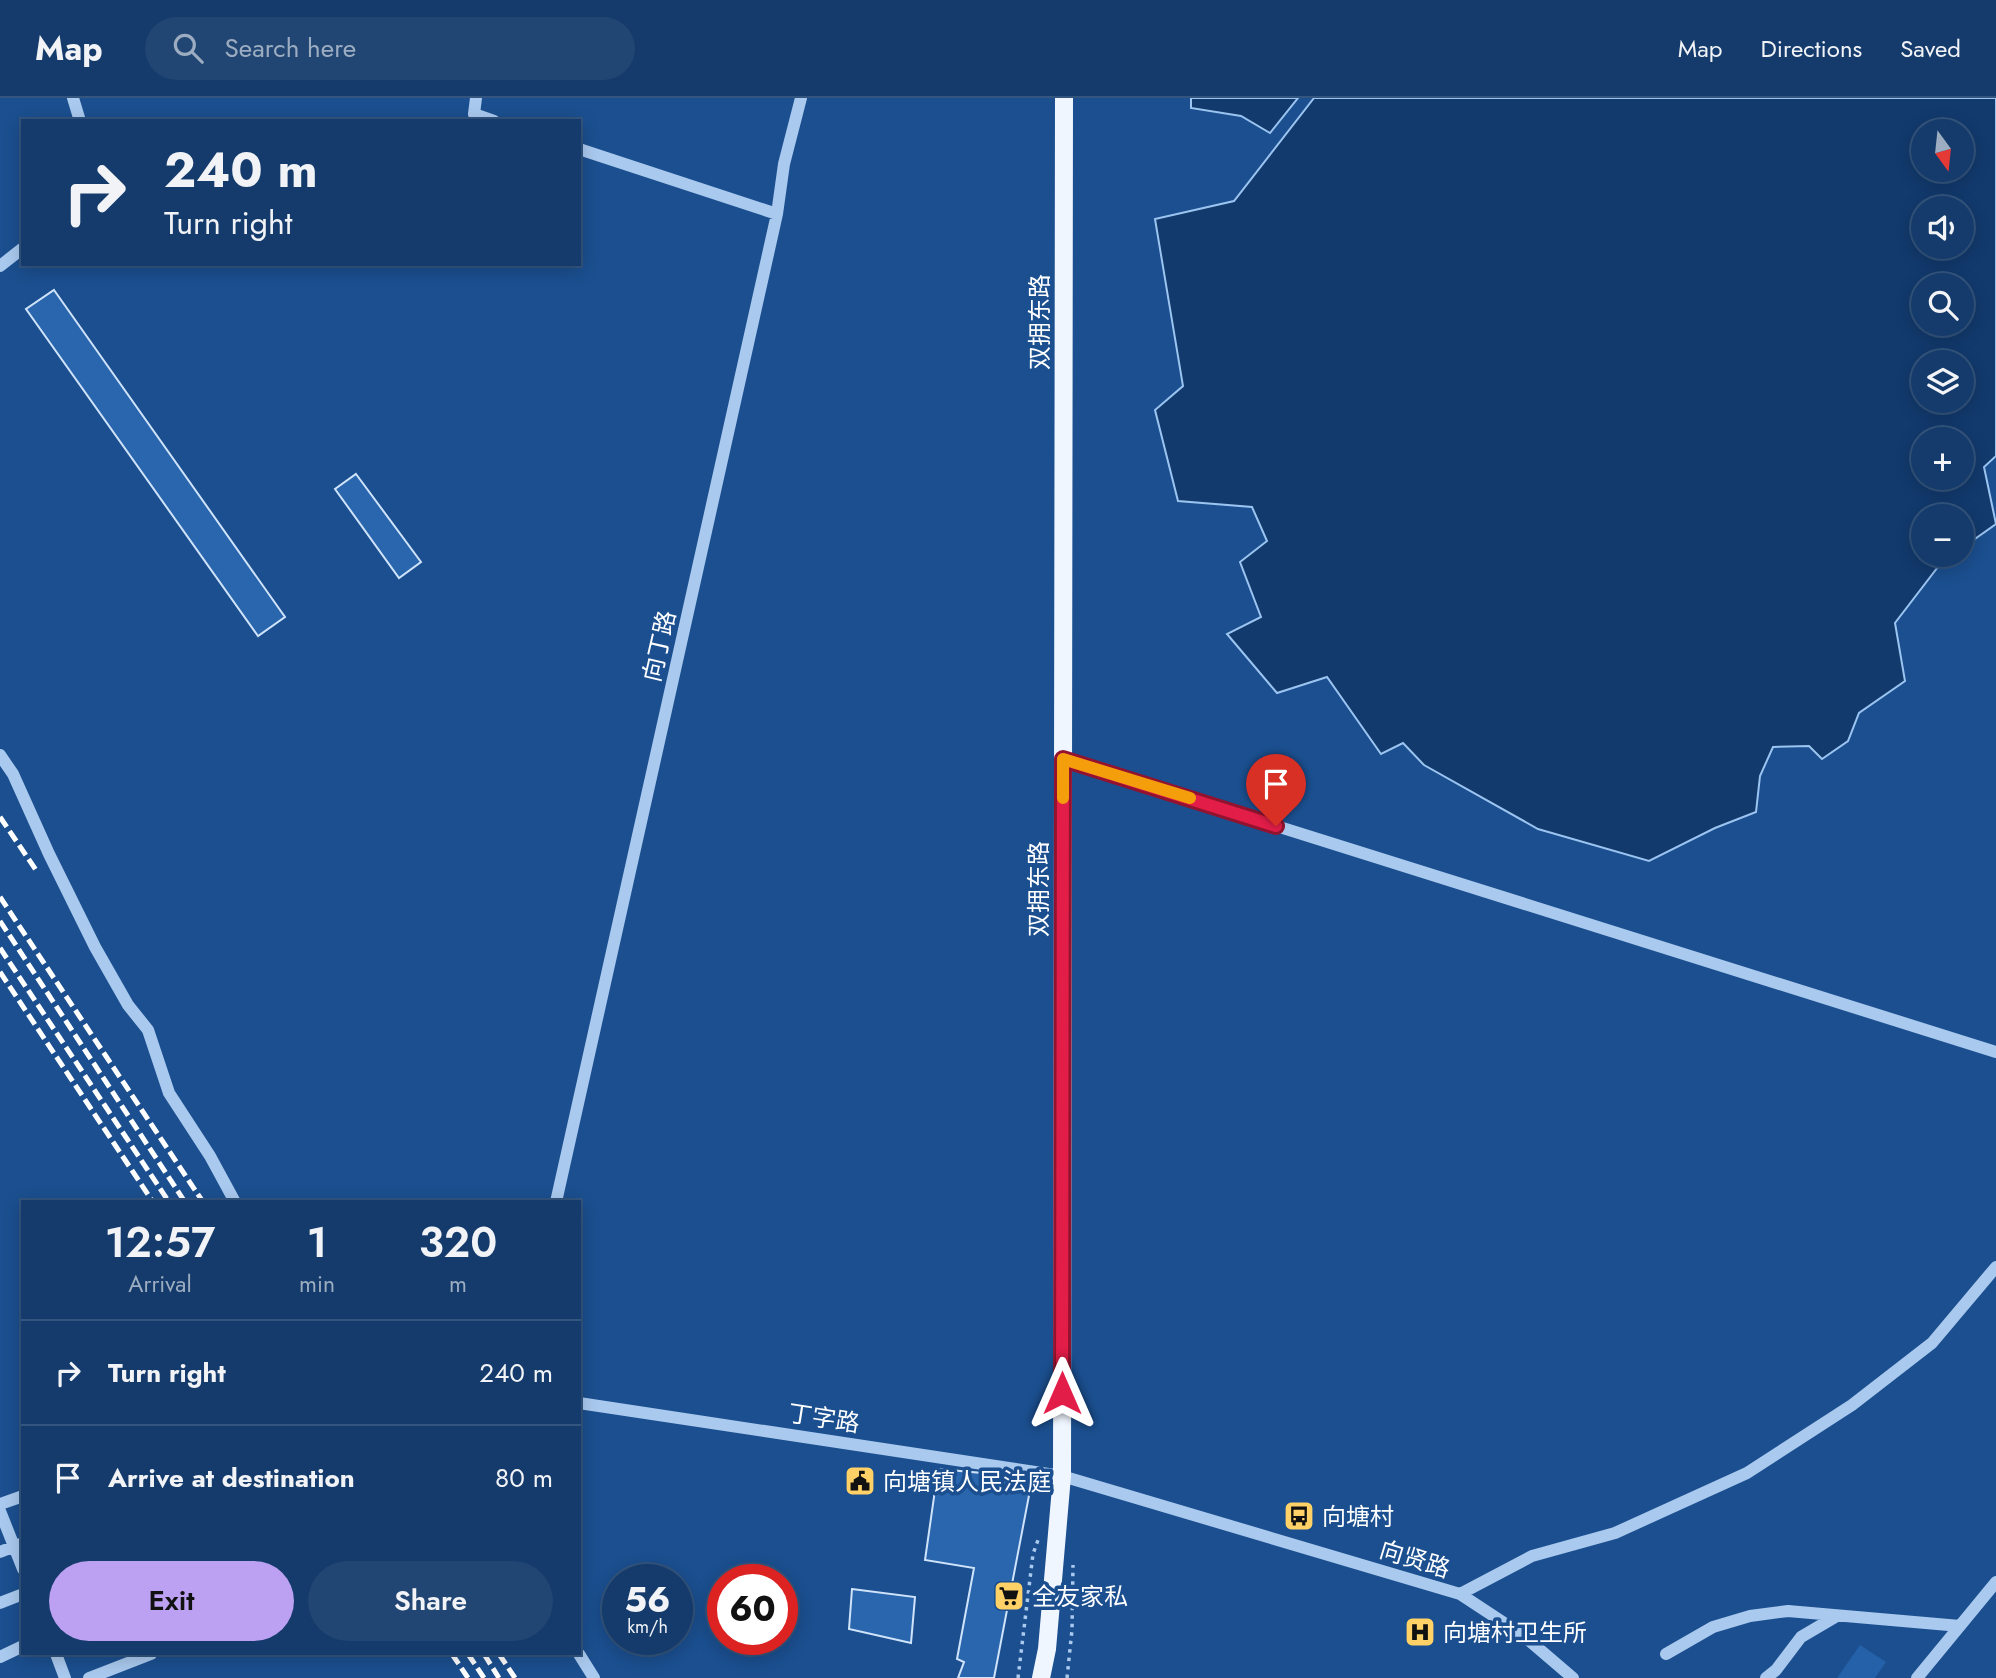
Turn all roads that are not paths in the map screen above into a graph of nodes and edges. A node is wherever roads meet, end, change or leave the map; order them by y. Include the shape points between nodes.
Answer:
1 (73, 98) edge
2 (476, 98) edge
3 (801, 98) edge
4 (1064, 98) edge
5 (79, 119) edge
6 (488, 119) edge
7 (581, 150) edge
8 (777, 214) junction
9 (21, 250) edge
10 (0, 266) edge
11 (0, 755) edge
12 (1063, 759) junction
13 (1996, 1052) edge
14 (234, 1200) edge
15 (555, 1200) edge
16 (1996, 1267) edge
17 (581, 1402) edge
18 (1062, 1476) junction
19 (21, 1497) edge
20 (0, 1504) edge
21 (0, 1511) edge
22 (18, 1545) edge
23 (0, 1552) edge
24 (1996, 1582) edge
25 (1460, 1594) junction
26 (21, 1595) edge
27 (0, 1603) edge
28 (1836, 1616) junction
29 (1960, 1626) junction
30 (21, 1647) edge
31 (1666, 1654) dead end
32 (56, 1655) edge
33 (147, 1655) edge
34 (580, 1655) edge
35 (0, 1657) edge
36 (65, 1678) edge
37 (89, 1678) edge
38 (594, 1678) edge
39 (1041, 1678) edge
40 (1573, 1678) edge
41 (1766, 1678) edge
42 (1917, 1678) edge

1 - 5 street
2 - 6 street via 474,114
3 - 8 street, 向丁路
4 - 12 main road, 双拥东路
7 - 8 street
8 - 15 street, 向丁路
9 - 10 street
11 - 14 street via 95,947 148,1030 169,1093
12 - 13 street
12 - 18 main road, 双拥东路
16 - 25 street via 1932,1343 1852,1405 1748,1472 1615,1533 1532,1556
17 - 18 street, 丁字路
18 - 25 street, 向贤路
18 - 39 main road, 双拥东路
19 - 20 street
21 - 22 street
22 - 23 street
24 - 29 street
25 - 40 street, 向贤路 via 1524,1636
26 - 27 street
28 - 29 street
28 - 31 street via 1788,1612 1750,1616 1713,1627
28 - 41 street via 1801,1637
29 - 42 street
30 - 35 street
32 - 36 street
33 - 37 street
34 - 38 street

